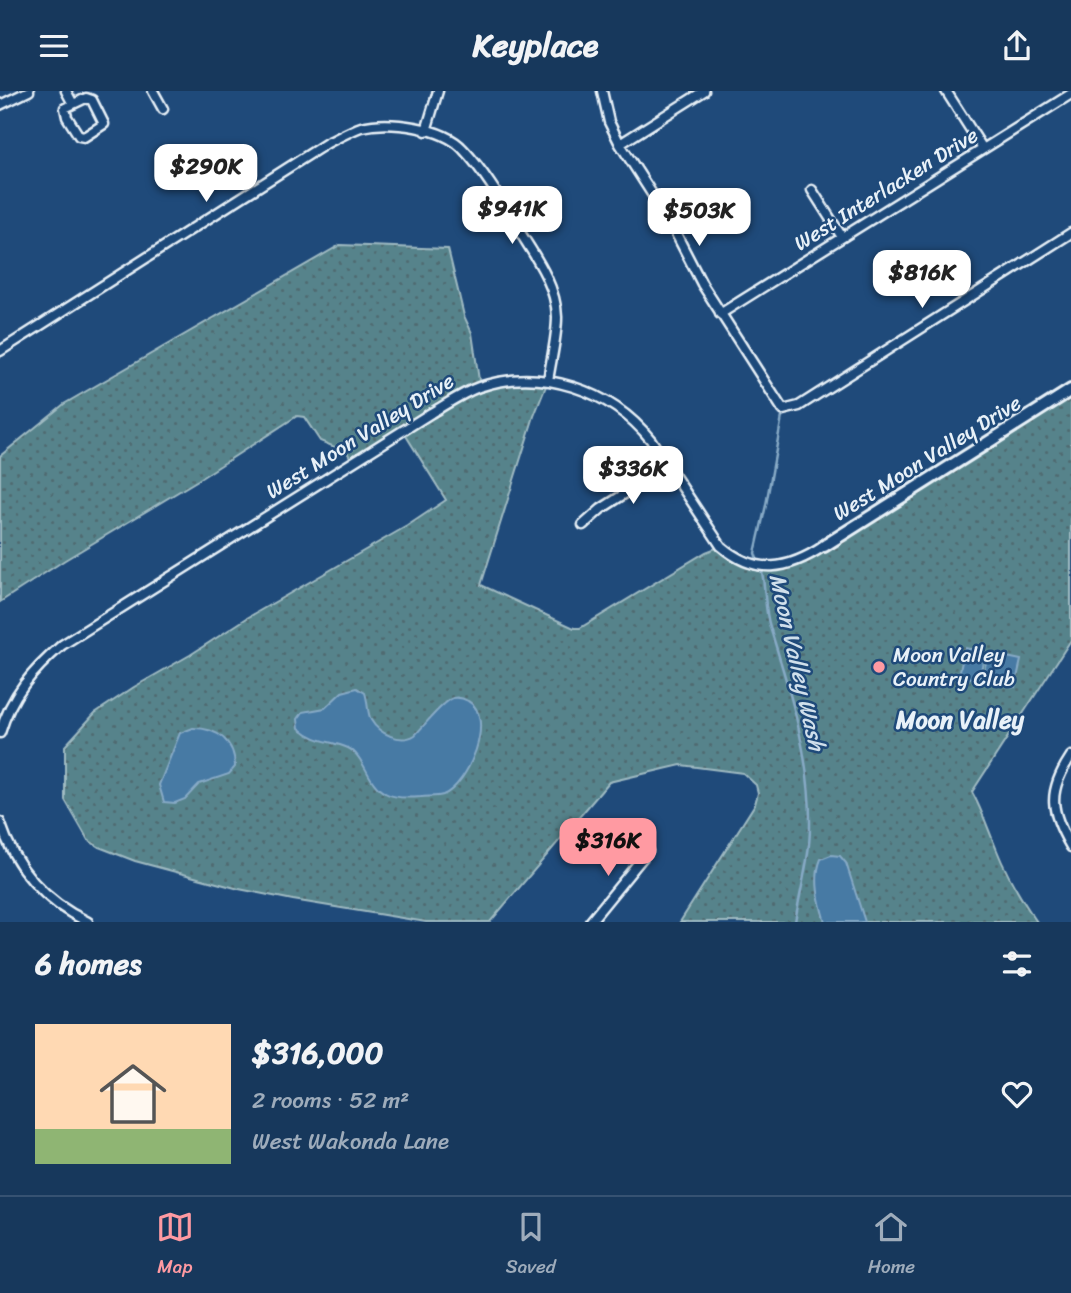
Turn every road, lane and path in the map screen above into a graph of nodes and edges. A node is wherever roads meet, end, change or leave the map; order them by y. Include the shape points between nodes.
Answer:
1 (29, 91) edge
2 (66, 91) edge
3 (153, 91) edge
4 (439, 91) edge
5 (602, 91) edge
6 (704, 91) edge
7 (946, 91) edge
8 (1071, 94) edge
9 (73, 104) junction
10 (0, 105) edge
11 (163, 109) dead end
12 (426, 131) junction
13 (620, 144) junction
14 (983, 149) junction
15 (812, 190) dead end
16 (1071, 233) edge
17 (842, 237) junction
18 (720, 314) junction
19 (0, 351) edge
20 (548, 381) junction
21 (1071, 390) edge
22 (668, 466) junction
23 (583, 525) dead end
24 (824, 546) joint
25 (0, 733) edge
26 (1071, 756) edge
27 (0, 822) edge
28 (1071, 847) edge
29 (649, 851) dead end
30 (89, 922) edge
31 (590, 922) edge

1 - 10 street
2 - 9 street
3 - 11 street
4 - 12 street
5 - 13 street
6 - 13 street
7 - 14 street
8 - 14 street, West Interlacken Drive
9 - 9 street via 65,112 79,136 104,124 92,100
12 - 19 street via 381,124 327,143
12 - 20 street via 462,147 545,273 556,316
13 - 18 street via 670,222
14 - 17 street, West Interlacken Drive
15 - 17 street
16 - 18 street via 799,406 783,410
17 - 18 street, West Interlacken Drive
20 - 22 street, West Moon Valley Drive via 578,388 617,408 642,429
20 - 25 street, West Moon Valley Drive via 505,382 463,395 62,645 23,683
21 - 24 street, West Moon Valley Drive
22 - 23 street
22 - 24 street, West Moon Valley Drive via 711,534 730,554 752,565 775,567
26 - 28 street via 1056,782 1054,805
27 - 30 street via 11,850 46,896
29 - 31 street

